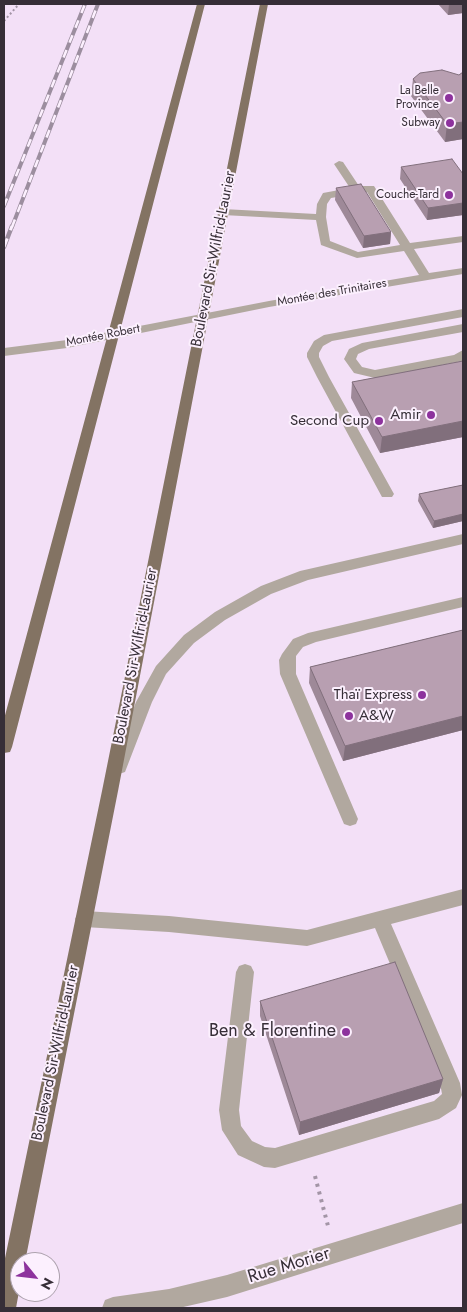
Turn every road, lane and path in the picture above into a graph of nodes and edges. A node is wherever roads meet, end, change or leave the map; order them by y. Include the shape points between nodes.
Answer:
1 (19, 4) edge
2 (201, 4) edge
3 (264, 4) edge
4 (4, 21) edge
5 (339, 164) dead end
6 (356, 190) junction
7 (222, 212) junction
8 (321, 217) junction
9 (463, 239) edge
10 (407, 248) junction
11 (463, 271) edge
12 (426, 277) junction
13 (463, 313) edge
14 (202, 316) junction
15 (463, 328) edge
16 (113, 334) junction
17 (4, 352) edge
18 (463, 354) edge
19 (387, 494) dead end
20 (463, 539) edge
21 (463, 602) edge
22 (4, 747) edge
23 (110, 792) junction
24 (350, 819) dead end
25 (463, 897) edge
26 (84, 919) junction
27 (380, 919) junction
28 (245, 972) dead end
29 (308, 1149) junction
30 (463, 1213) edge
31 (334, 1252) junction
32 (5, 1308) edge
33 (113, 1308) edge

1 - 4 path
2 - 16 main road
3 - 7 main road, Boulevard Sir-Wilfrid-Laurier
5 - 6 street
6 - 8 street via 327,195
6 - 10 street via 370,188
7 - 8 street
7 - 14 main road, Boulevard Sir-Wilfrid-Laurier
8 - 10 street via 325,243 357,255
9 - 10 street
10 - 12 street
11 - 12 street, Montée des Trinitaires
12 - 14 street, Montée des Trinitaires
13 - 19 street via 328,338 318,344 313,353
14 - 16 street, Montée Robert
14 - 23 main road, Boulevard Sir-Wilfrid-Laurier
15 - 18 street via 366,346 352,352 350,360 358,370 375,374 458,358
16 - 17 street, Montée Robert
16 - 22 main road
20 - 23 street via 292,580 241,603 203,628 173,655 150,688
21 - 24 street via 313,637 298,643 289,654 288,674
23 - 26 main road, Boulevard Sir-Wilfrid-Laurier
25 - 27 street
26 - 27 street via 307,938
26 - 32 main road, Boulevard Sir-Wilfrid-Laurier
27 - 29 street via 450,1083 452,1095 440,1109
28 - 29 street via 229,1110 232,1130 245,1148 264,1157 275,1158
29 - 31 path
30 - 31 street, Rue Morier
31 - 33 street, Rue Morier via 200,1293

